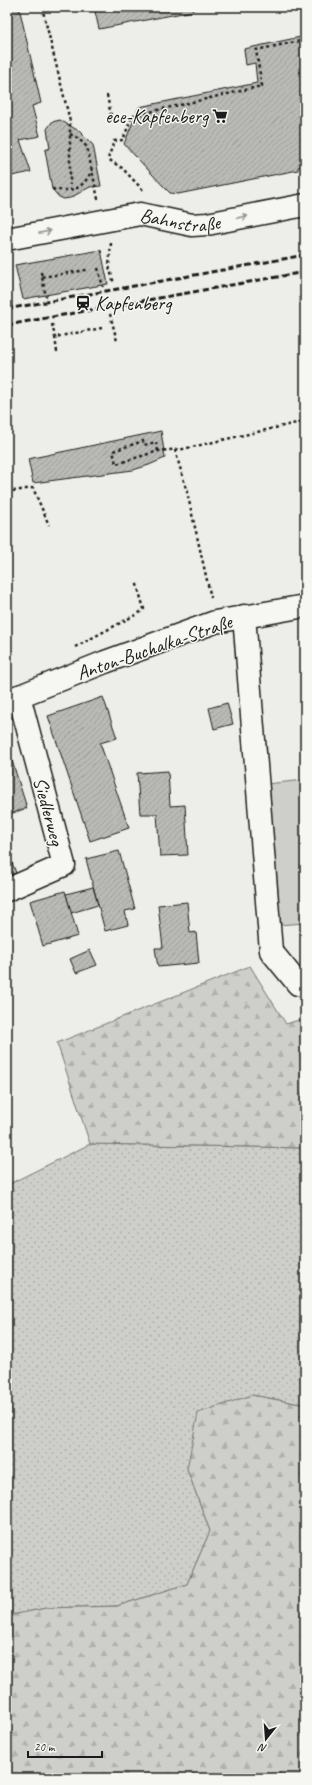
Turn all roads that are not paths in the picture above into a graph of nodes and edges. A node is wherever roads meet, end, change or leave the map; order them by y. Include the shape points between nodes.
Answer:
1 (305, 205) edge
2 (7, 239) edge
3 (305, 606) edge
4 (244, 616) junction
5 (13, 699) edge
6 (7, 890) edge
7 (298, 984) dead end

2 -> 1 street, Bahnstraße via 140,214 192,225
3 - 4 street, Anton-Buchalka-Straße
4 - 5 street, Anton-Buchalka-Straße via 216,622
4 - 7 street via 271,951
5 - 6 street, Siedlerweg via 64,865

